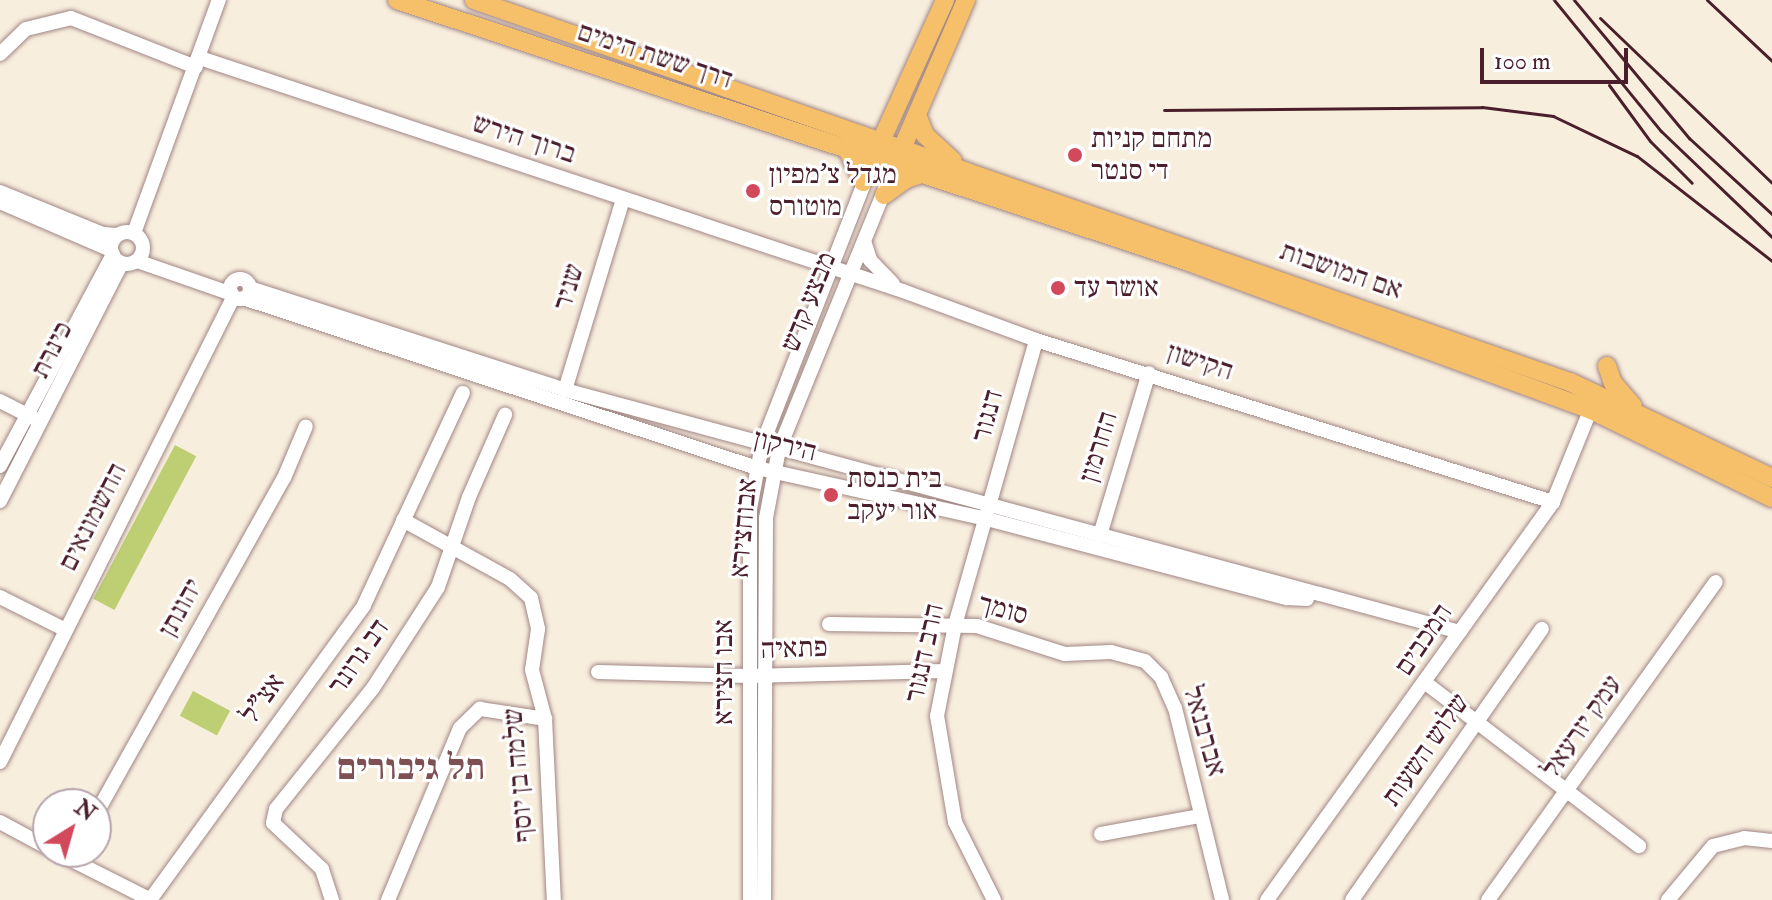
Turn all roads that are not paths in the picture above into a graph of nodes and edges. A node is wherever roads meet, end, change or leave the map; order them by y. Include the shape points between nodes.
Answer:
1 (219, 0) edge
2 (397, 0) edge
3 (474, 0) edge
4 (945, 0) edge
5 (966, 0) edge
6 (0, 54) edge
7 (198, 63) junction
8 (893, 108) junction
9 (917, 115) junction
10 (846, 138) junction
11 (877, 148) junction
12 (899, 156) junction
13 (972, 172) junction
14 (925, 173) junction
15 (863, 182) junction
16 (0, 192) edge
17 (884, 195) junction
18 (623, 199) junction
19 (0, 202) edge
20 (134, 233) junction
21 (117, 235) junction
22 (842, 240) junction
23 (864, 241) junction
24 (125, 256) junction
25 (813, 262) junction
26 (832, 268) junction
27 (851, 274) junction
28 (903, 291) junction
29 (238, 292) junction
30 (1036, 340) junction
31 (1607, 366) dead end
32 (1149, 373) junction
33 (565, 390) junction
34 (463, 393) dead end
35 (0, 401) edge
36 (1594, 401) junction
37 (1641, 413) junction
38 (27, 415) junction
39 (505, 415) dead end
40 (43, 423) junction
41 (306, 426) dead end
42 (762, 445) junction
43 (779, 449) junction
44 (0, 466) edge
45 (757, 468) junction
46 (775, 471) junction
47 (1772, 478) edge
48 (1772, 498) edge
49 (0, 501) edge
50 (1553, 502) junction
51 (989, 512) junction
52 (403, 520) junction
53 (1100, 535) junction
54 (451, 547) junction
55 (1716, 582) dead end
56 (0, 597) edge
57 (1328, 599) junction
58 (829, 624) dead end
59 (955, 625) junction
60 (64, 629) junction
61 (1542, 629) dead end
62 (1460, 632) junction
63 (1065, 654) joint
64 (944, 671) junction
65 (598, 672) dead end
66 (756, 676) junction
67 (1427, 684) junction
68 (545, 719) junction
69 (1478, 722) junction
70 (0, 762) edge
71 (111, 788) edge
72 (1568, 792) junction
73 (1200, 816) junction
74 (0, 822) edge
75 (1101, 834) dead end
76 (32, 839) edge
77 (1772, 841) edge
78 (1639, 846) dead end
79 (94, 868) edge
80 (150, 900) edge
81 (332, 900) edge
82 (388, 900) edge
83 (554, 900) edge
84 (750, 900) edge
85 (764, 900) edge
86 (994, 900) edge
87 (1222, 900) edge
88 (1267, 900) edge
89 (1352, 900) edge
90 (1488, 900) edge
91 (1668, 900) edge

1 - 7 street
2 - 10 main road, דרך ששת הימים
3 - 10 main road, דרך ששת הימים
4 - 8 main road, מבצע קדש
5 - 9 main road, מבצע קדש
6 - 7 street, ברוך הירש via 26,29 71,18
7 - 18 street, ברוך הירש
7 - 20 street
8 - 10 main road
8 - 11 main road, מבצע קדש
9 - 12 main road, מבצע קדש
9 - 13 main road via 937,150
10 - 11 main road, דרך ששת הימים
10 - 15 main road
11 - 12 main road, דרך ששת הימים
11 - 15 street, מבצע קדש
12 - 13 main road, אם המושבות
12 - 14 main road, אם המושבות
12 - 17 street, מבצע קדש
13 - 36 main road, אם המושבות
14 - 17 main road
14 - 36 main road, אם המושבות
15 - 22 street, מבצע קדש
16 - 21 street
17 - 23 street, מבצע קדש
18 - 25 street, ברוך הירש
18 - 33 street, שניר
19 - 24 street, הירקון
20 - 21 street
20 - 24 street via 142,241
21 - 24 street
22 - 25 street
22 - 26 street, מבצע קדש
23 - 27 street, מבצע קדש
23 - 28 street via 870,260
24 - 29 street, הירקון
24 - 38 street
24 - 40 street, כינרת
25 - 26 street, ברוך הירש
26 - 27 street, הקישון
26 - 42 street, מבצע קדש
27 - 28 street, הקישון
27 - 43 street, מבצע קדש
28 - 30 street, הקישון
29 - 33 street, הירקון
29 - 45 street, הירקון
29 - 60 street, החשמונאים
30 - 32 street, הקישון
30 - 51 street, דנגור
31 - 37 main road via 1618,391
32 - 50 street, הקישון
32 - 53 street, החרמון
33 - 42 street, הירקון
34 - 52 street, אצ"ל
35 - 38 street
36 - 37 main road, אם המושבות
36 - 48 main road, אם המושבות
36 - 50 street, המכבים
37 - 47 main road, אם המושבות
38 - 40 street
38 - 44 street
39 - 54 street, דב גרונר
40 - 49 street, כינרת
41 - 71 street, יהונתן via 284,478
42 - 43 street, הירקון
42 - 45 street, אבו חצירא
43 - 46 street, אבוחצירא
43 - 51 street, הירקון
45 - 46 street, הירקון
45 - 66 street, אבו חצירא via 750,509
46 - 51 street, הירקון
46 - 66 street, אבוחצירא via 766,518
50 - 62 street, המכבים
51 - 53 street, הירקון
51 - 57 street, הירקון via 1287,598
51 - 59 street, הרב דנגור
52 - 54 street, שלמה בן יוסף
52 - 80 street, אצ"ל via 364,605
53 - 57 street, הירקון
54 - 68 street, שלמה בן יוסף via 510,579 531,598 538,629 532,670
54 - 81 street, דב גרונר via 438,587 373,688 276,809 273,823 322,869
55 - 72 street, עמק יזרעאל
56 - 60 street
57 - 62 street, הירקון
58 - 59 street, סומך
59 - 63 street, סומך via 986,628
59 - 64 street, הרב דנגור
60 - 70 street, החשמונאים
61 - 69 street, שלוש השעות
62 - 67 street, המכבים
63 - 73 street, אברבנאל via 1124,653 1145,661 1161,677 1175,708
64 - 66 street, פתאיה
64 - 86 street, הרב דנגור via 937,716 949,799 961,841
65 - 66 street, פתאיה
66 - 84 street, אבו חצירא
66 - 85 street, אבוחצירא
67 - 69 street
67 - 88 street, המכבים
68 - 82 street via 480,709 460,728
68 - 83 street, שלמה בן יוסף
69 - 72 street
69 - 89 street, שלוש השעות
72 - 78 street
72 - 90 street, עמק יזרעאל
73 - 75 street
73 - 87 street, אברבנאל
74 - 76 street
77 - 91 street via 1730,840 1706,852
79 - 80 street

